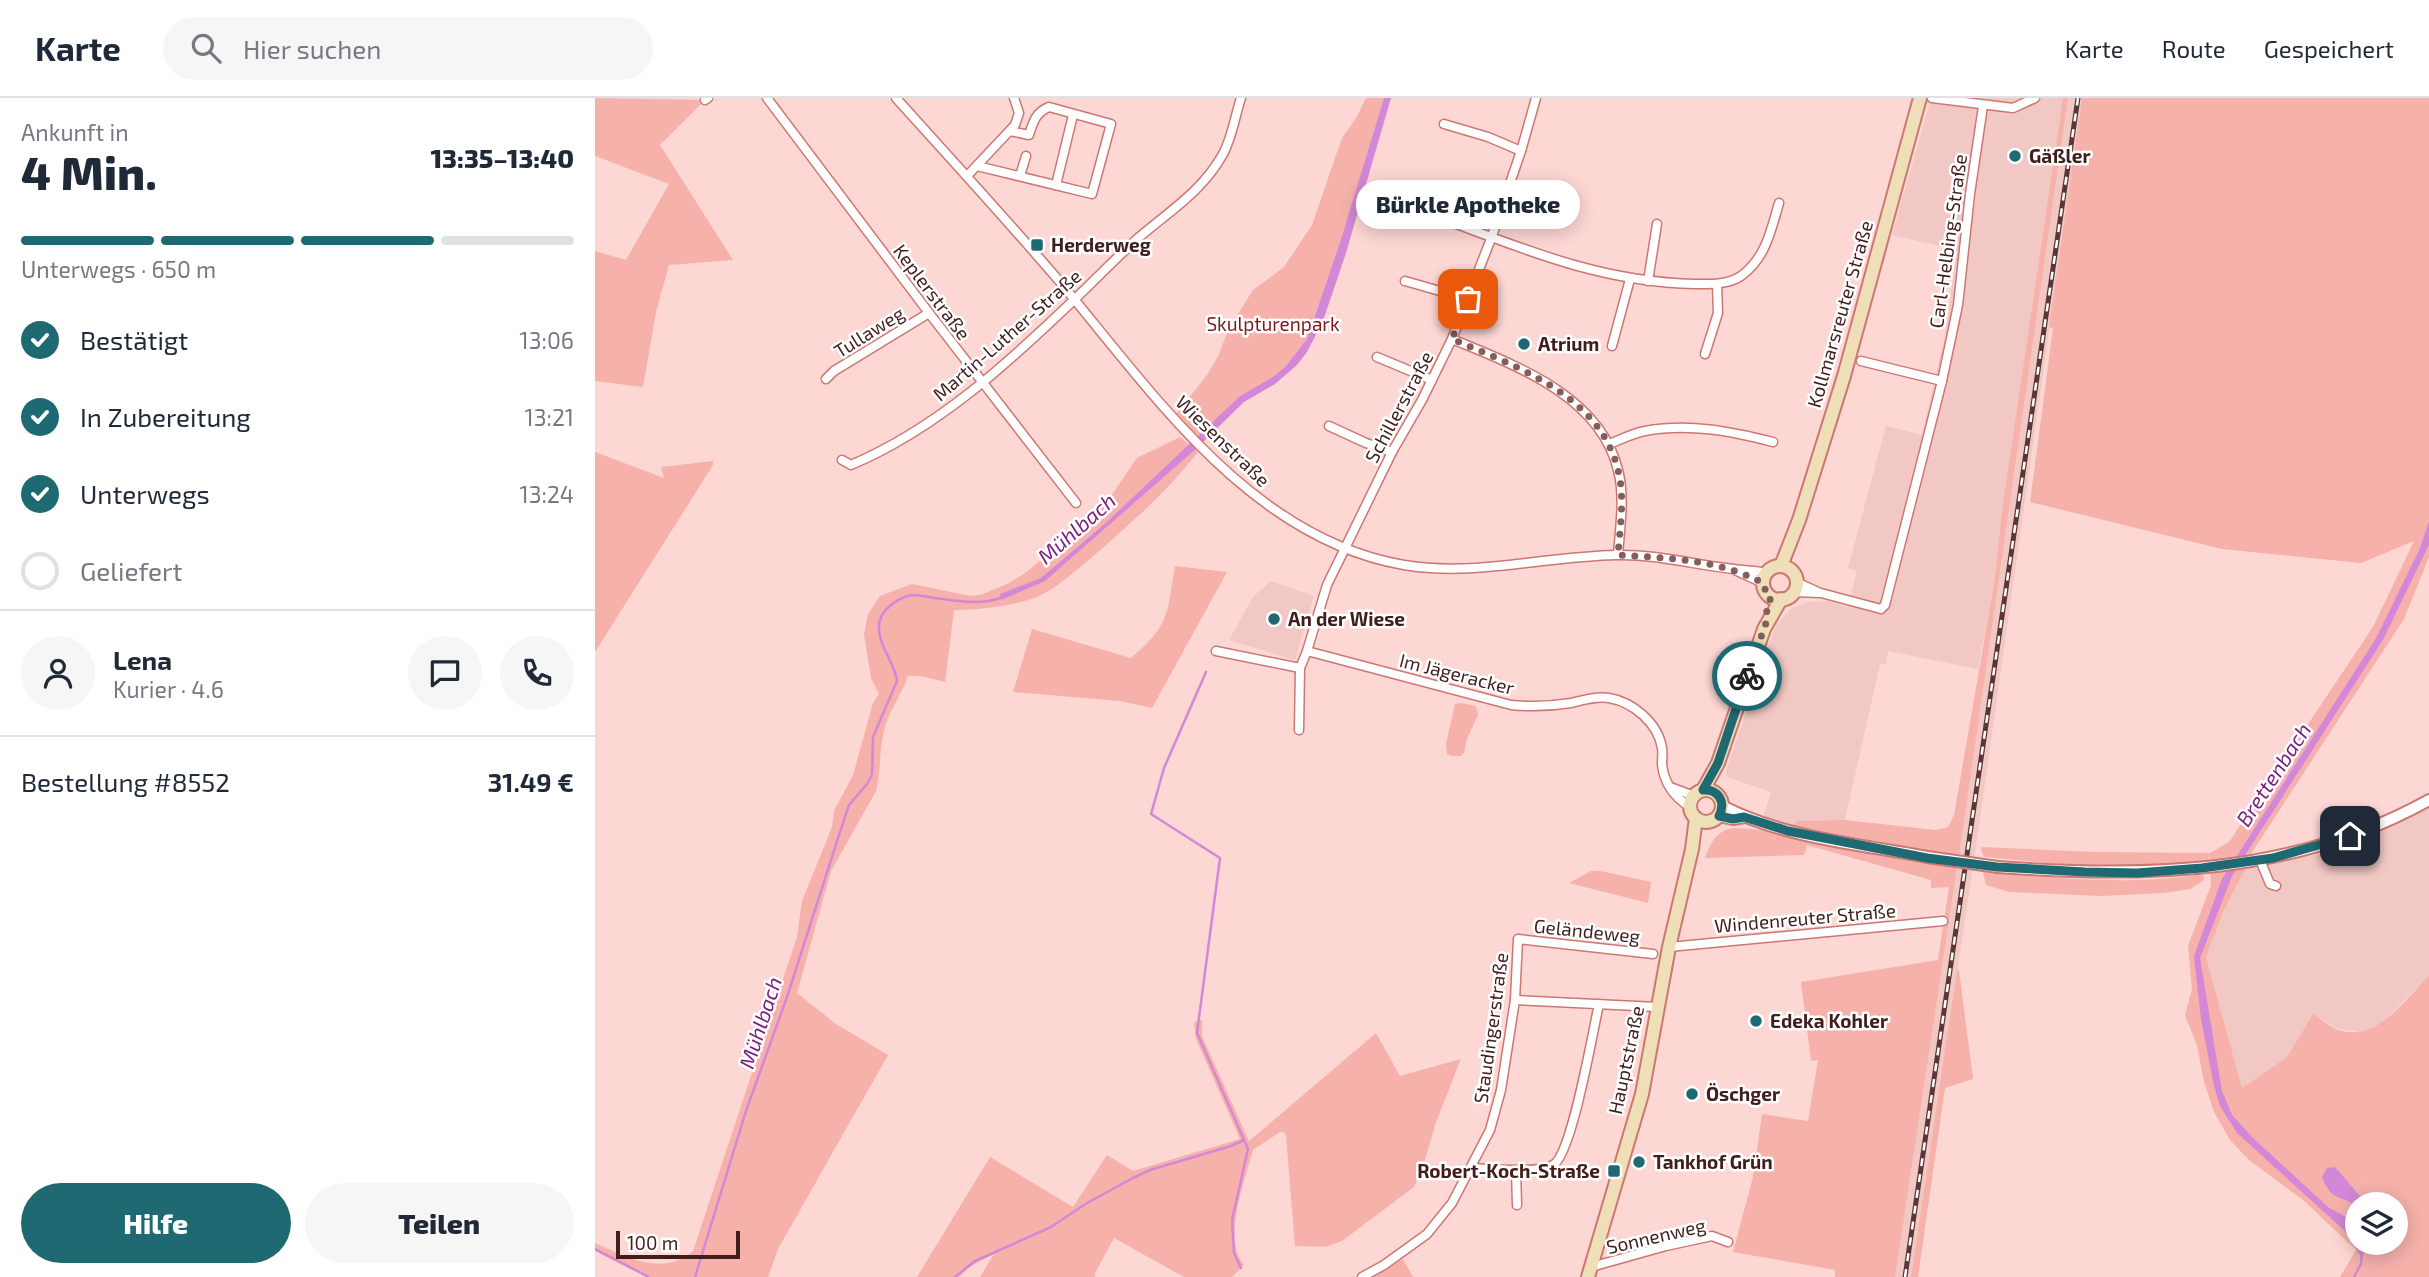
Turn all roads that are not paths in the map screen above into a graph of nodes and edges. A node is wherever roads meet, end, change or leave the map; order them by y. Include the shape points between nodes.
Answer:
1 (767, 98) edge
2 (896, 98) edge
3 (1014, 98) edge
4 (1241, 98) edge
5 (1536, 98) edge
6 (1920, 98) edge
7 (1932, 98) edge
8 (2035, 98) edge
9 (1983, 106) junction
10 (1073, 115) junction
11 (1444, 124) dead end
12 (1010, 131) junction
13 (1521, 151) junction
14 (1026, 156) dead end
15 (977, 166) junction
16 (967, 176) junction
17 (1020, 176) junction
18 (1056, 186) junction
19 (1779, 203) dead end
20 (1419, 210) dead end
21 (1657, 224) dead end
22 (1492, 236) junction
23 (1630, 279) junction
24 (1405, 281) dead end
25 (1648, 281) junction
26 (1717, 284) junction
27 (1468, 299) junction
28 (1074, 300) junction
29 (929, 313) junction
30 (1452, 339) junction
31 (1612, 346) dead end
32 (1705, 354) dead end
33 (1377, 357) dead end
34 (1861, 361) dead end
35 (826, 379) dead end
36 (1432, 380) junction
37 (1942, 381) junction
38 (982, 383) junction
39 (1329, 426) dead end
40 (1773, 442) dead end
41 (1609, 444) junction
42 (1392, 452) junction
43 (842, 460) dead end
44 (1076, 503) dead end
45 (1344, 547) junction
46 (1618, 555) junction
47 (1785, 567) junction
48 (1764, 578) junction
49 (1795, 587) junction
50 (1776, 598) junction
51 (1307, 651) junction
52 (1216, 652) dead end
53 (1300, 668) junction
54 (1299, 730) dead end
55 (1718, 763) junction
56 (2429, 800) edge
57 (1704, 808) junction
58 (2260, 860) junction
59 (2276, 887) dead end
60 (1943, 921) dead end
61 (1518, 939) joint
62 (1669, 947) junction
63 (1653, 954) dead end
64 (1515, 1000) junction
65 (1599, 1004) junction
66 (1657, 1007) junction
67 (1472, 1168) junction
68 (1516, 1170) junction
69 (1517, 1205) dead end
70 (1728, 1242) dead end
71 (1590, 1272) edge
72 (1363, 1277) edge

1 - 29 street, Keplerstraße
2 - 16 street, Wiesenstraße
3 - 12 street via 1019,113
4 - 28 street, Martin-Luther-Straße via 1223,153 1187,200 1138,238
5 - 13 street, Schillerstraße
6 - 47 main road, Kollmarsreuter Straße via 1844,376
7 - 9 street
8 - 9 street via 2013,108
9 - 37 street, Carl-Helbing-Straße via 1958,305
10 - 12 street via 1049,107 1034,118 1029,135
10 - 18 street
10 - 18 street via 1111,124 1093,194
11 - 13 street
12 - 15 street
13 - 22 street, Schillerstraße
14 - 17 street
15 - 16 street
15 - 17 street
16 - 28 street, Wiesenstraße
17 - 18 street
19 - 26 street via 1764,252 1738,278
20 - 22 street
21 - 25 street
22 - 23 street via 1561,262
22 - 27 street, Schillerstraße
23 - 25 street
23 - 31 street
24 - 27 street
25 - 26 street
26 - 32 street via 1718,313
27 - 30 street, Schillerstraße
28 - 38 street, Martin-Luther-Straße
28 - 45 street, Wiesenstraße via 1144,385 1250,493 1291,521
29 - 35 street, Tullaweg
29 - 38 street, Keplerstraße
30 - 36 street, Schillerstraße
30 - 41 street via 1557,388
33 - 36 street
34 - 37 street
36 - 42 street, Schillerstraße
37 - 49 street, Carl-Helbing-Straße via 1885,605 1881,609
38 - 43 street, Martin-Luther-Straße via 886,450 851,465
38 - 44 street, Keplerstraße
39 - 42 street
40 - 41 street via 1718,429 1679,428 1642,431
41 - 46 street via 1620,477
42 - 45 street, Schillerstraße
45 - 46 street, Wiesenstraße via 1404,565 1442,568
45 - 51 street, Schillerstraße
46 - 48 street, Wiesenstraße via 1685,560
47 - 48 main road via 1772,568
47 - 49 main road via 1793,573
48 - 50 main road via 1766,592
49 - 50 main road
50 - 55 main road
51 - 53 street, Schillerstraße
51 - 57 street, Im Jägeracker via 1511,705 1610,698 1639,711 1651,724 1662,748 1670,787
52 - 53 street
53 - 54 street, Schillerstraße
55 - 57 main road
55 - 57 main road via 1716,793
56 - 58 street via 2330,844
57 - 58 street, bridge via 1788,831 1997,867 2137,873
57 - 62 main road, Hauptstraße
58 - 59 street via 2270,884
60 - 62 street, Windenreuter Straße
61 - 63 street, Geländeweg
61 - 64 street, Staudingerstraße
62 - 66 main road, Hauptstraße
64 - 65 street
64 - 67 street, Staudingerstraße via 1501,1090 1490,1130
65 - 66 street
65 - 68 street via 1561,1159 1552,1167
66 - 71 main road, Hauptstraße via 1642,1094
67 - 68 street
67 - 72 street, Staudingerstraße via 1427,1234
68 - 69 street
70 - 71 street, Sonnenweg via 1712,1236 1666,1246

